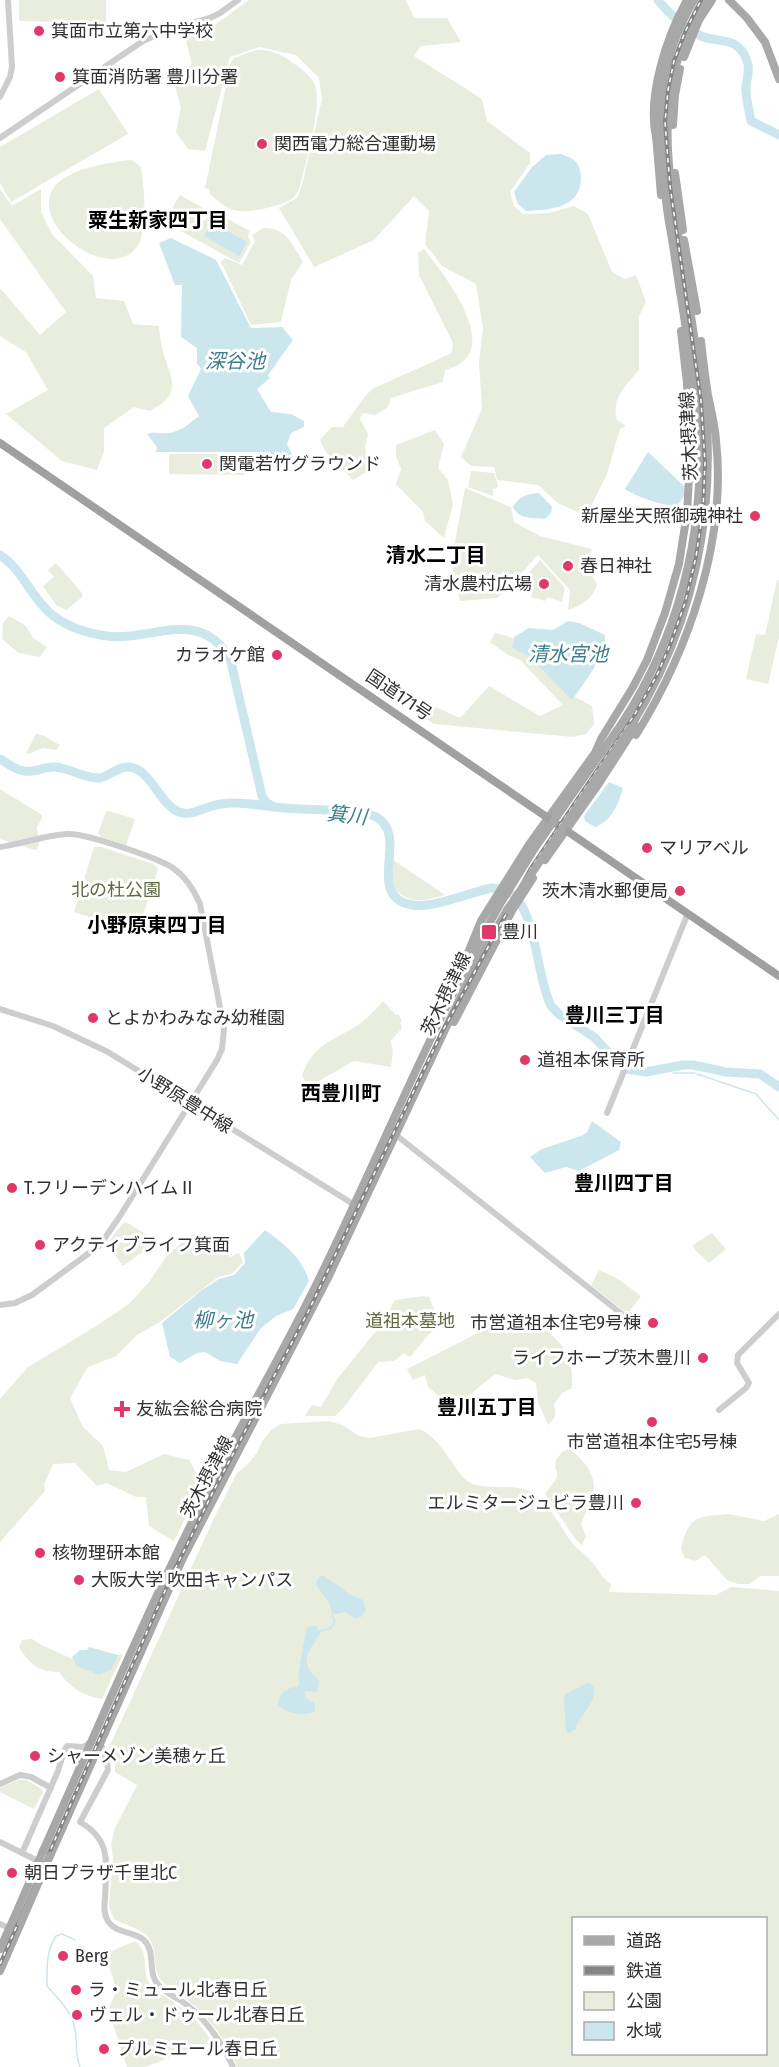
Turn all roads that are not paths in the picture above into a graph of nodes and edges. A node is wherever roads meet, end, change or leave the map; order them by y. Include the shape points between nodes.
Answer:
1 (8, 0) edge
2 (238, 0) edge
3 (687, 0) edge
4 (694, 0) edge
5 (704, 0) edge
6 (712, 0) edge
7 (729, 0) edge
8 (680, 38) junction
9 (779, 79) edge
10 (0, 97) edge
11 (656, 135) junction
12 (0, 138) edge
13 (665, 189) junction
14 (684, 240) junction
15 (687, 288) junction
16 (714, 428) junction
17 (689, 438) junction
18 (0, 443) edge
19 (693, 543) junction
20 (696, 569) junction
21 (693, 581) junction
22 (667, 635) junction
23 (595, 753) junction
24 (612, 764) junction
25 (549, 817) junction
26 (566, 829) junction
27 (2, 847) edge
28 (506, 908) junction
29 (688, 913) junction
30 (779, 976) edge
31 (0, 1009) edge
32 (434, 1030) junction
33 (190, 1103) junction
34 (607, 1113) dead end
35 (396, 1135) junction
36 (357, 1206) junction
37 (0, 1305) edge
38 (779, 1314) edge
39 (628, 1319) dead end
40 (719, 1410) dead end
41 (113, 1712) junction
42 (94, 1737) junction
43 (76, 1746) junction
44 (106, 1764) junction
45 (88, 1768) junction
46 (0, 1784) edge
47 (51, 1788) junction
48 (68, 1797) junction
49 (0, 1842) edge
50 (22, 1853) junction
51 (47, 1853) junction
52 (54, 1869) dead end
53 (0, 1924) edge
54 (14, 1924) junction
55 (0, 1949) edge
56 (0, 1971) edge
57 (233, 2067) edge

1 - 10 street via 12,68
2 - 12 street via 220,14 144,41
3 - 8 main road
4 - 8 main road, 茨木摂津線
5 - 8 main road, 茨木摂津線
6 - 8 main road
7 - 9 main road via 763,38
8 - 11 main road via 657,91
8 - 13 main road, 茨木摂津線 via 667,68 662,96
8 - 14 main road via 681,67 673,139
8 - 15 main road, 茨木摂津線 via 671,90 668,152
11 - 13 main road
11 - 17 main road via 687,383
13 - 19 main road, 茨木摂津線 via 697,419 699,476
14 - 15 main road
14 - 16 main road
15 - 20 main road, 茨木摂津線 via 707,426 706,499
16 - 20 main road via 710,513
16 - 24 main road via 714,525 701,590 665,684 632,740
17 - 19 main road via 694,440
17 - 23 main road via 686,525 669,600 641,671
18 - 25 highway, 国道171号
19 - 22 main road, 茨木摂津線
20 - 21 main road, 茨木摂津線
21 - 24 main road via 690,606 671,661
21 - 28 main road, 茨木摂津線, bridge via 666,659 630,728
22 - 23 main road
22 - 28 main road, 茨木摂津線, bridge via 622,723 535,848
23 - 25 main road
24 - 26 main road
25 - 26 highway, 国道171号
25 - 32 main road via 481,921
26 - 28 main road, bridge via 522,895
26 - 29 highway, 国道171号
27 - 33 street via 70,834 82,836 157,859 173,868 194,891 202,915 224,1038 217,1060
28 - 32 main road, 茨木摂津線
28 - 35 main road, 茨木摂津線
29 - 30 highway, 国道171号
29 - 34 street
31 - 33 street, 小野原豊中線 via 92,1043
32 - 36 main road, 茨木摂津線
33 - 36 street, 小野原豊中線
33 - 37 street via 100,1245 32,1295
35 - 36 main road, 茨木摂津線
35 - 39 street
36 - 41 main road, 茨木摂津線 via 311,1312 187,1550
36 - 42 main road, 茨木摂津線 via 174,1557
38 - 40 street via 738,1355 737,1363 749,1383
41 - 44 street via 100,1752
41 - 45 main road, 茨木摂津線
42 - 43 street via 86,1746
42 - 48 main road, 茨木摂津線
43 - 47 street via 68,1746 64,1751
43 - 48 street via 82,1754
44 - 45 street via 97,1762
44 - 57 street via 107,1772 80,1822 92,1829 105,1850 106,1917 115,1928 143,1939 150,1949 153,1977 160,1987 208,2025
45 - 51 main road, 茨木摂津線
46 - 47 street via 20,1775
47 - 50 street
48 - 51 main road, 茨木摂津線
49 - 50 street
50 - 52 street
51 - 54 main road, 茨木摂津線, bridge
53 - 54 street
54 - 55 main road, 茨木摂津線
54 - 56 main road, 茨木摂津線

